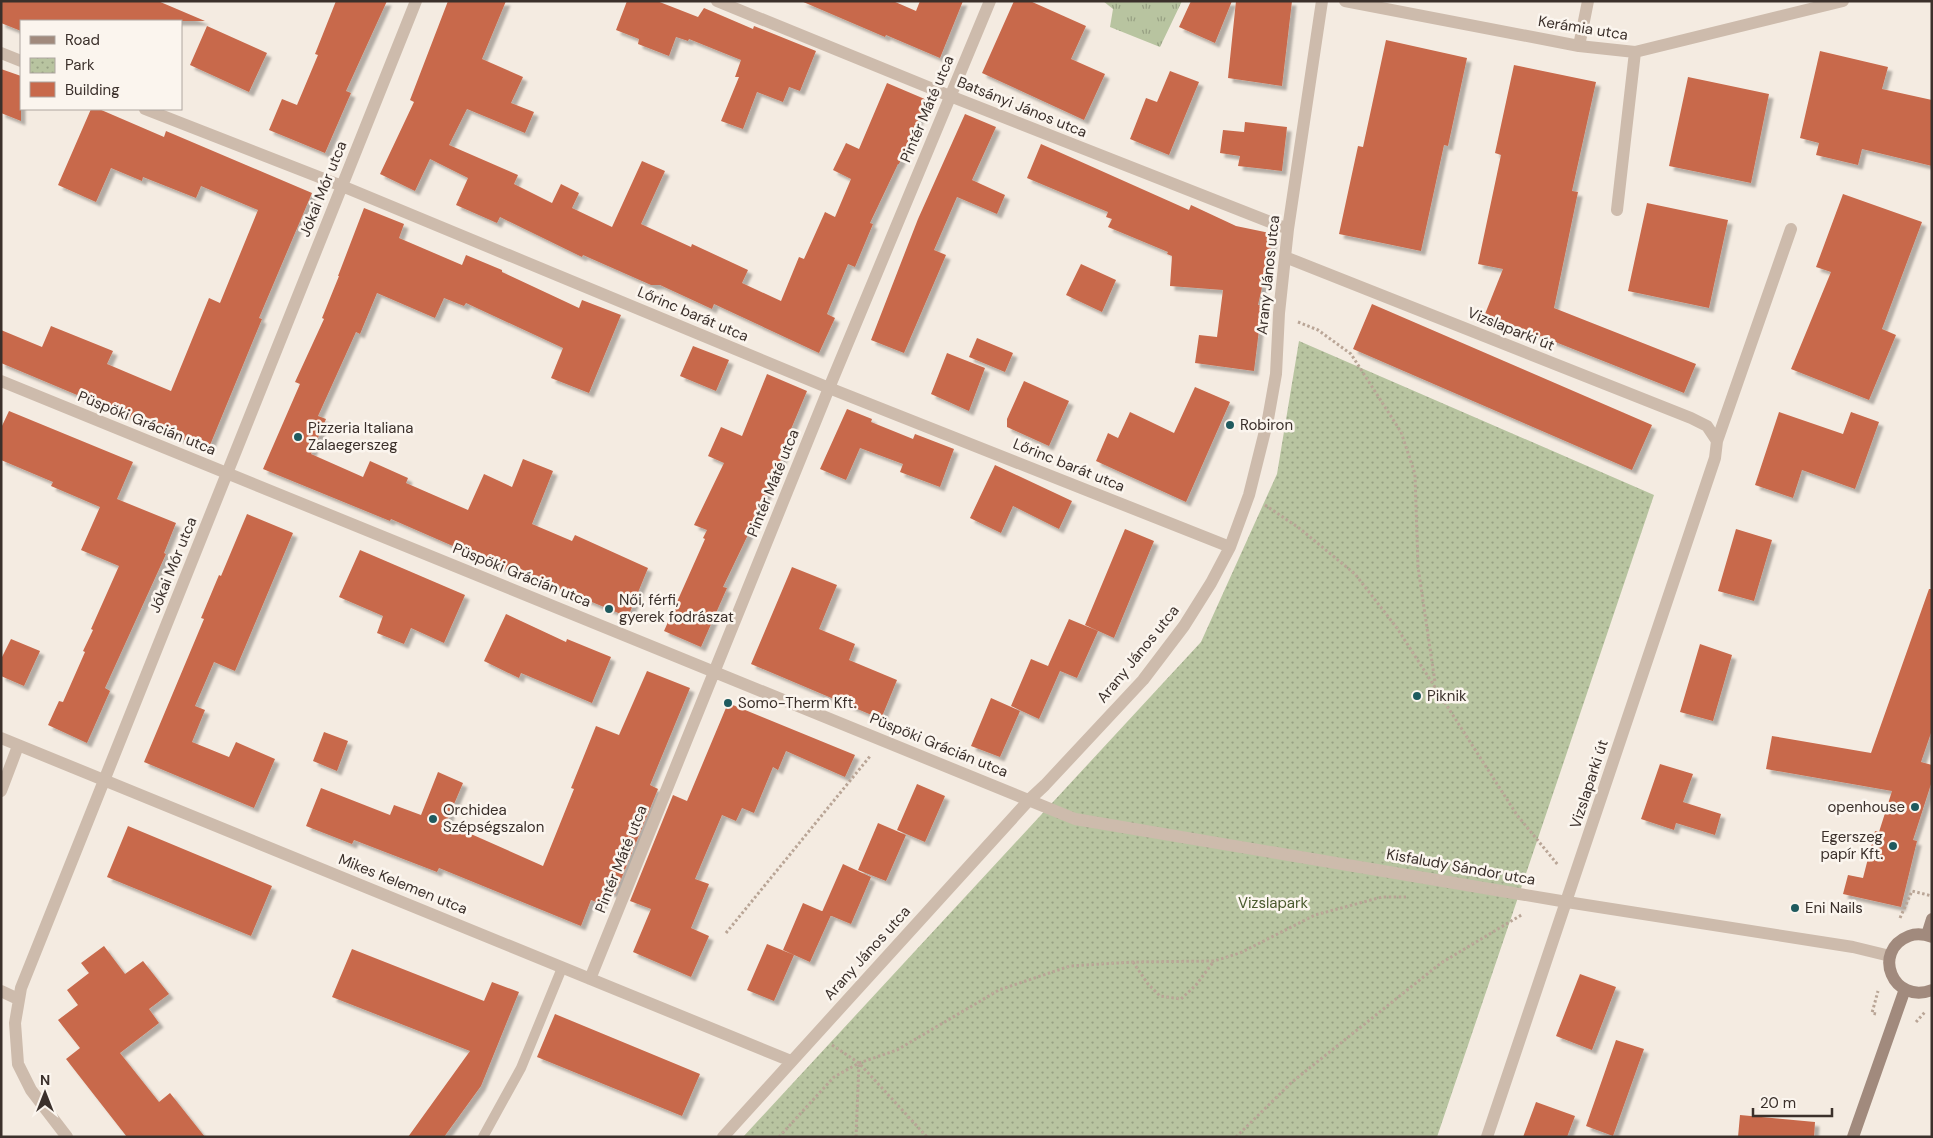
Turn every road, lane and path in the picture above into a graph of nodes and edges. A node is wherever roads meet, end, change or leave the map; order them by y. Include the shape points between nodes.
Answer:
1 (416, 1) edge
2 (717, 1) edge
3 (990, 1) edge
4 (1322, 1) edge
5 (1345, 1) edge
6 (1588, 1) edge
7 (1843, 1) edge
8 (1579, 46) junction
9 (1635, 52) junction
10 (1, 53) edge
11 (20, 61) edge
12 (950, 96) junction
13 (148, 110) edge
14 (342, 186) junction
15 (1617, 210) dead end
16 (1791, 229) dead end
17 (1288, 230) junction
18 (1285, 257) junction
19 (1279, 313) junction
20 (1, 381) edge
21 (829, 388) junction
22 (1717, 441) junction
23 (227, 473) junction
24 (1250, 495) junction
25 (1230, 547) junction
26 (714, 671) junction
27 (1435, 685) junction
28 (1, 738) edge
29 (884, 740) junction
30 (18, 746) junction
31 (104, 779) junction
32 (1, 791) edge
33 (1030, 799) junction
34 (1573, 883) junction
35 (1415, 896) dead end
36 (1932, 896) edge
37 (1566, 902) junction
38 (1515, 912) dead end
39 (1524, 914) junction
40 (1932, 919) edge
41 (1899, 921) dead end
42 (1558, 924) junction
43 (726, 933) dead end
44 (1929, 936) edge
45 (1890, 956) junction
46 (1214, 960) junction
47 (1133, 962) junction
48 (562, 968) junction
49 (590, 979) junction
50 (1880, 986) dead end
51 (1905, 989) junction
52 (1932, 990) edge
53 (1, 991) edge
54 (18, 999) junction
55 (1932, 1006) edge
56 (1882, 1016) dead end
57 (1911, 1027) dead end
58 (816, 1034) junction
59 (791, 1061) junction
60 (859, 1063) junction
61 (67, 1137) edge
62 (483, 1137) edge
63 (723, 1137) edge
64 (779, 1137) edge
65 (856, 1137) edge
66 (926, 1137) edge
67 (1236, 1137) edge
68 (1487, 1137) edge
69 (1853, 1137) edge

1 - 14 street, Jókai Mór utca
2 - 12 street, Batsányi János utca
3 - 12 street, Pintér Máté utca
4 - 17 street, Arany János utca
5 - 8 street, Kerámia utca
6 - 8 street
7 - 9 street, Kerámia utca
8 - 9 street, Kerámia utca
9 - 15 street
10 - 11 street
12 - 17 street, Batsányi János utca
12 - 21 street, Pintér Máté utca
13 - 14 street, Lőrinc barát utca
14 - 21 street, Lőrinc barát utca
14 - 23 street, Jókai Mór utca
16 - 22 street, Vizslaparki út
17 - 18 street, Arany János utca
18 - 19 street, Arany János utca
18 - 22 street, Vizslaparki út via 1691,418 1707,426
19 - 24 street, Arany János utca via 1276,374
19 - 27 path via 1318,330 1351,354 1400,432 1415,474 1418,567
20 - 23 street, Püspöki Grácián utca
21 - 25 street, Lőrinc barát utca
21 - 26 street, Pintér Máté utca
22 - 34 street, Vizslaparki út via 1715,458
23 - 26 street, Püspöki Grácián utca
23 - 31 street, Jókai Mór utca
24 - 25 street, Arany János utca
24 - 27 path via 1299,528 1355,574
25 - 33 street, Arany János utca via 1184,626 1143,680
26 - 29 street, Püspöki Grácián utca
26 - 49 street, Pintér Máté utca
27 - 34 path via 1517,815
28 - 30 street, Mikes Kelemen utca
29 - 33 street, Püspöki Grácián utca
29 - 43 path
30 - 31 street, Mikes Kelemen utca
30 - 32 street
31 - 48 street, Mikes Kelemen utca
31 - 54 street, Jókai Mór utca
33 - 37 street, Kisfaludy Sándor utca via 1075,819
33 - 58 street, Arany János utca
34 - 37 street, Vizslaparki út
35 - 46 path via 1382,897 1315,915 1240,953
36 - 41 path via 1912,891
37 - 42 street, Vizslaparki út
37 - 45 street, Kisfaludy Sándor utca via 1853,947
38 - 39 path
39 - 42 path
39 - 67 path via 1441,963 1292,1082
40 - 44 street
42 - 68 street, Vizslaparki út
44 - 45 street via 1914,934 1901,940
45 - 51 street via 1892,975
46 - 47 path
46 - 47 path via 1181,999 1160,996
47 - 60 path via 1070,966 999,990 897,1050
48 - 49 street, Mikes Kelemen utca
48 - 62 lane via 521,1068
49 - 59 street, Mikes Kelemen utca
50 - 56 path via 1872,1013
51 - 52 street via 1916,993
51 - 69 street
53 - 54 street
54 - 61 street, Jókai Mór utca via 14,1022 18,1064 31,1090
55 - 57 path
58 - 59 street, Arany János utca
58 - 60 path
59 - 63 street, Arany János utca
60 - 64 path via 834,1077
60 - 65 path
60 - 66 path

